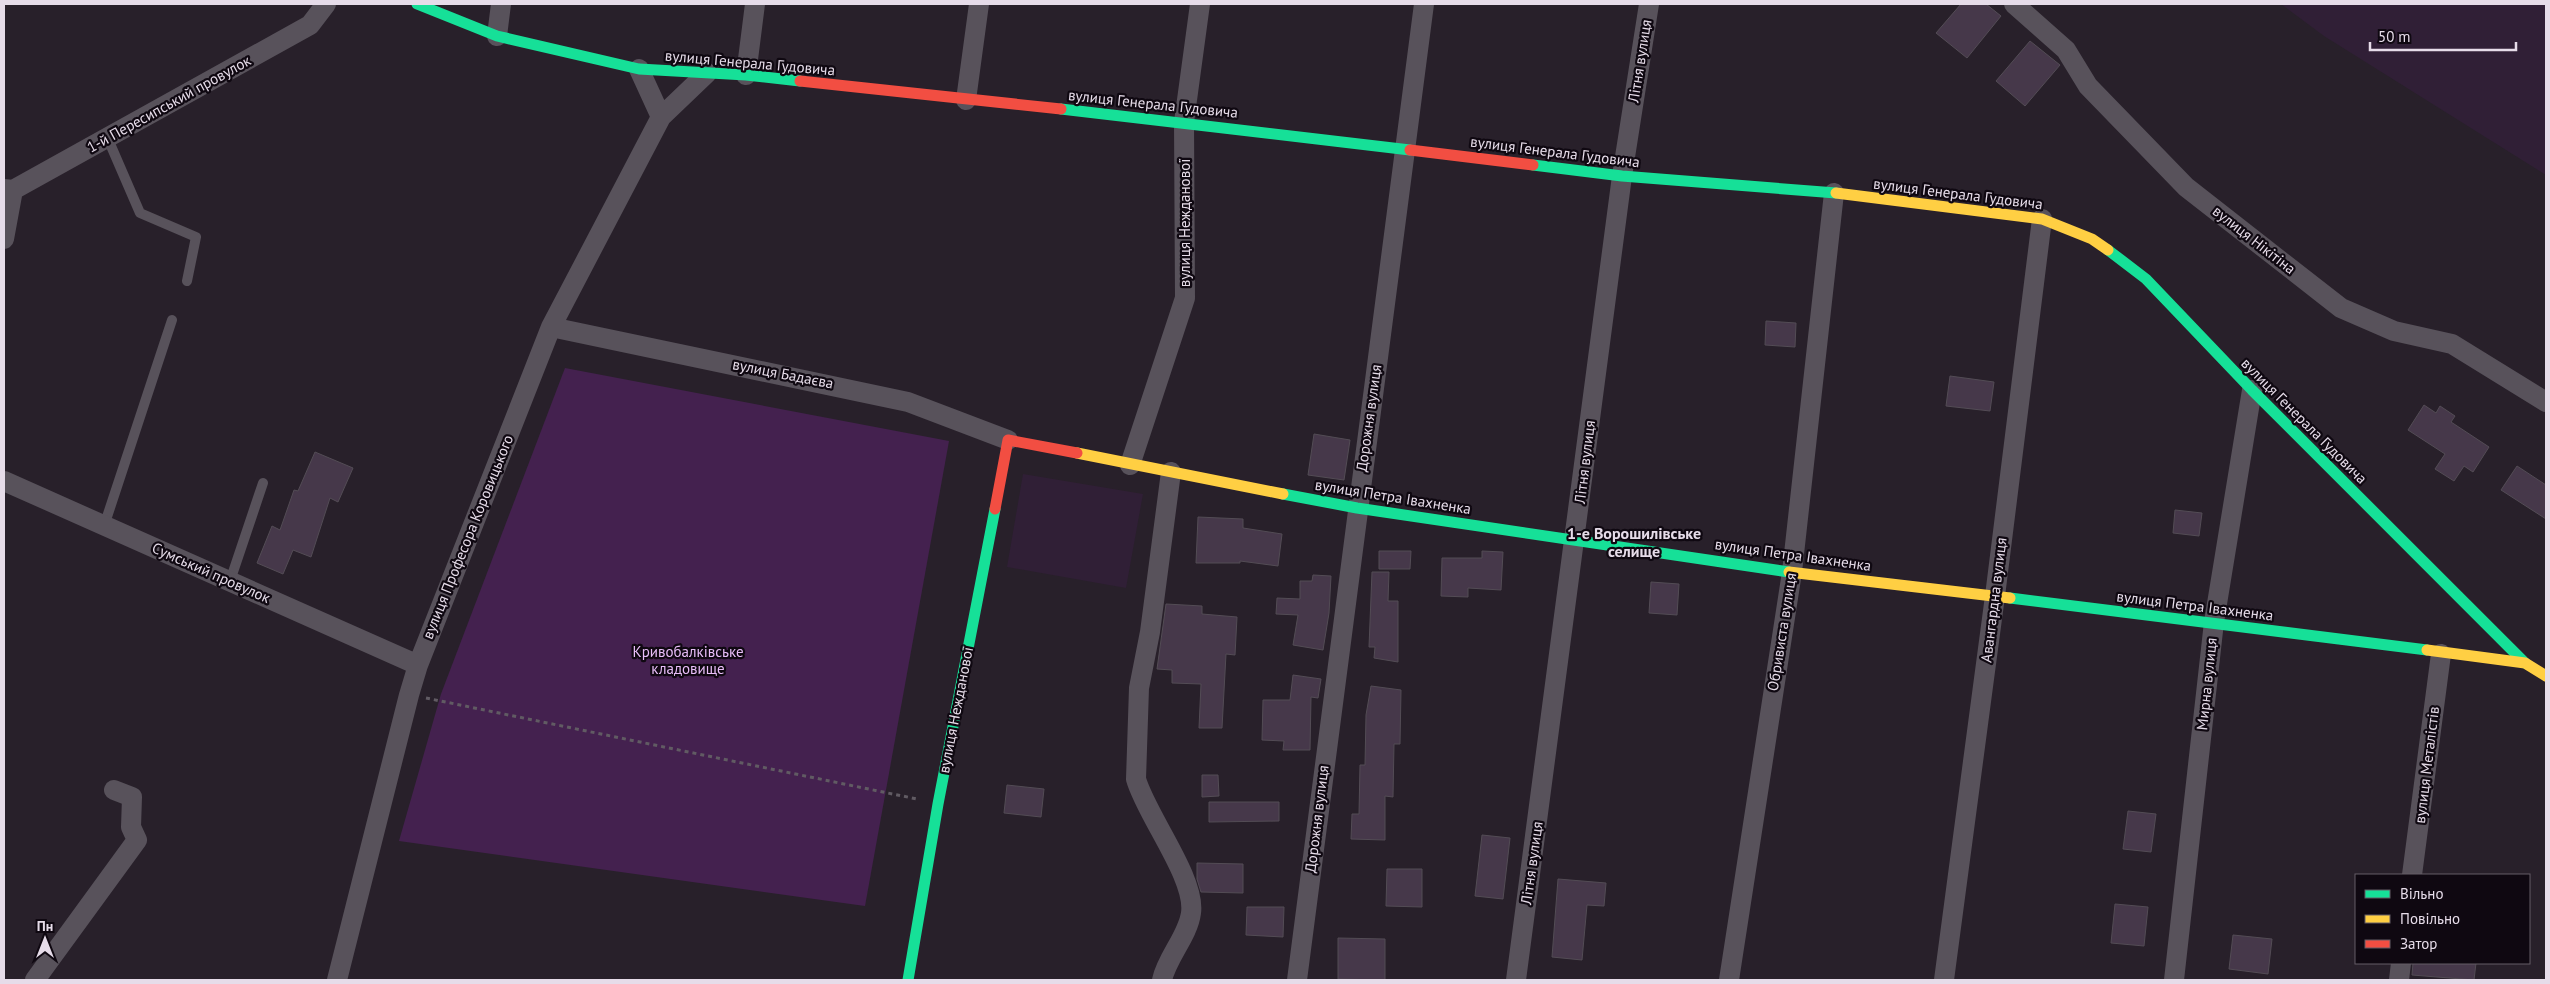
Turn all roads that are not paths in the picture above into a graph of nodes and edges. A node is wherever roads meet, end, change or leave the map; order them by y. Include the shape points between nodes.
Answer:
1 (326, 4) edge
2 (417, 4) edge
3 (501, 4) edge
4 (755, 4) edge
5 (979, 4) edge
6 (1200, 4) edge
7 (1424, 4) edge
8 (1649, 4) edge
9 (2014, 4) edge
10 (497, 36) junction
11 (639, 69) junction
12 (707, 73) junction
13 (746, 75) junction
14 (966, 100) junction
15 (661, 117) junction
16 (1184, 122) junction
17 (108, 139) junction
18 (1405, 149) junction
19 (1622, 176) junction
20 (8, 189) edge
21 (1834, 194) junction
22 (2042, 219) junction
23 (4, 239) edge
24 (187, 281) dead end
25 (172, 320) dead end
26 (551, 327) junction
27 (2252, 390) junction
28 (2546, 402) edge
29 (1008, 440) junction
30 (1130, 464) junction
31 (1171, 472) junction
32 (4, 481) edge
33 (263, 483) dead end
34 (1357, 508) junction
35 (104, 526) junction
36 (1574, 540) junction
37 (1792, 572) junction
38 (230, 581) junction
39 (1995, 596) junction
40 (2214, 622) junction
41 (2441, 654) junction
42 (2525, 663) junction
43 (418, 665) junction
44 (2546, 676) edge
45 (114, 790) dead end
46 (2412, 874) edge
47 (2401, 964) edge
48 (35, 980) edge
49 (337, 980) edge
50 (908, 980) edge
51 (1162, 980) edge
52 (1297, 980) edge
53 (1516, 980) edge
54 (1730, 980) edge
55 (1944, 980) edge
56 (2174, 980) edge
57 (2399, 980) edge

1 - 17 street, 1-й Пересипський провулок via 310,26
2 - 10 street, вулиця Генерала Гудовича
3 - 10 street
4 - 13 street
5 - 14 street
6 - 16 street, вулиця Нежданової
7 - 18 street, Дорожня вулиця
8 - 19 street, Літня вулиця
9 - 28 street, вулиця Нікітіна via 2066,50 2088,86 2186,187 2341,308 2394,331 2452,344
10 - 11 street, вулиця Генерала Гудовича
11 - 12 street, вулиця Генерала Гудовича
11 - 15 street
12 - 13 street, вулиця Генерала Гудовича
12 - 15 street, вулиця Професора Коровицького
13 - 14 street, вулиця Генерала Гудовича
14 - 16 street, вулиця Генерала Гудовича
15 - 26 street, вулиця Професора Коровицького
16 - 18 street, вулиця Генерала Гудовича
16 - 30 street, вулиця Нежданової via 1185,298
17 - 20 street, 1-й Пересипський провулок
17 - 24 lane via 140,213 196,237
18 - 19 street, вулиця Генерала Гудовича
18 - 34 street, Дорожня вулиця
19 - 21 street, вулиця Генерала Гудовича
19 - 36 street, Літня вулиця
20 - 23 street
21 - 22 street, вулиця Генерала Гудовича
21 - 37 street, Обривиста вулиця
22 - 27 street, вулиця Генерала Гудовича via 2092,239 2122,259 2146,279
22 - 39 street, Авангардна вулиця
25 - 35 lane
26 - 29 street, вулиця Бадаєва via 908,402
26 - 43 street, вулиця Професора Коровицького
27 - 40 street, Мирна вулиця
27 - 42 street, вулиця Генерала Гудовича
29 - 30 street, вулиця Петра Івахненка
29 - 50 street, вулиця Нежданової via 938,804
30 - 31 street, вулиця Петра Івахненка
31 - 34 street, вулиця Петра Івахненка
31 - 51 street via 1150,632 1139,688 1136,779 1139,792 1174,856 1192,904 1190,918
32 - 35 street, Сумський провулок
33 - 38 lane
34 - 36 street, вулиця Петра Івахненка
34 - 52 street, Дорожня вулиця
35 - 38 street, Сумський провулок
36 - 37 street, вулиця Петра Івахненка
36 - 53 street, Літня вулиця
37 - 39 street, вулиця Петра Івахненка
37 - 54 street, Обривиста вулиця
38 - 43 street, Сумський провулок
39 - 40 street, вулиця Петра Івахненка
39 - 55 street, Авангардна вулиця
40 - 41 street, вулиця Петра Івахненка
40 - 56 street, Мирна вулиця
41 - 42 street, вулиця Петра Івахненка
41 - 46 street, вулиця Металістів
42 - 44 street, вулиця Петра Івахненка
43 - 49 street, вулиця Професора Коровицького
45 - 48 street via 132,797 131,827 137,840
47 - 57 street

